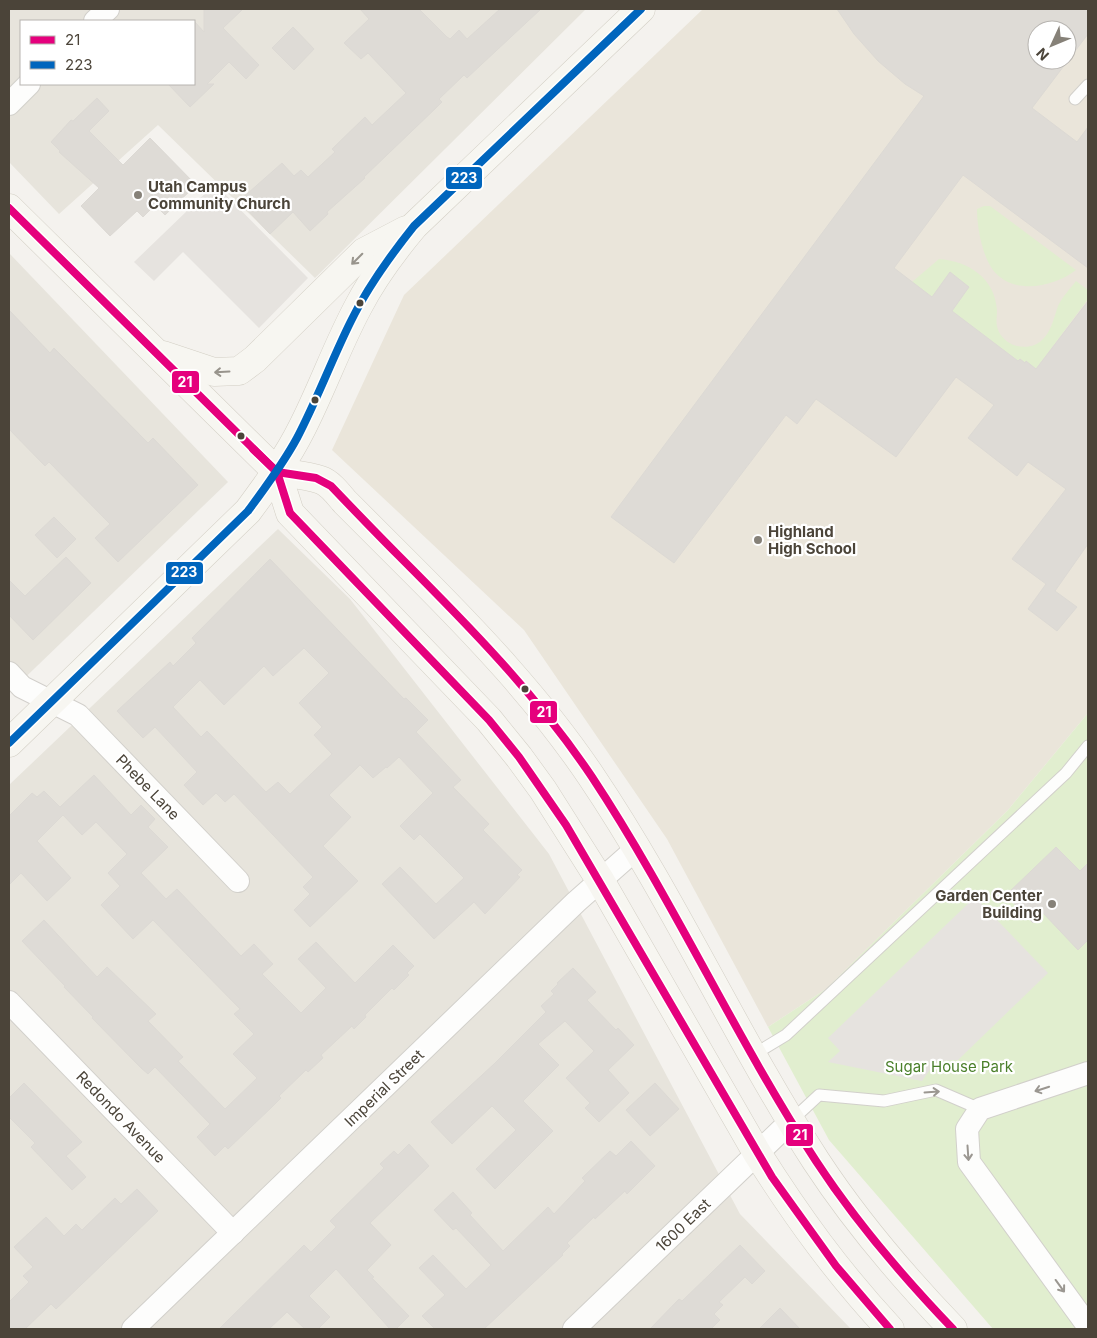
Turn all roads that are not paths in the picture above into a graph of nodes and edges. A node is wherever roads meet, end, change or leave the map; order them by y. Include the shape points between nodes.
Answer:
1 (108, 9) edge
2 (641, 9) edge
3 (96, 20) edge
4 (29, 85) edge
5 (1088, 85) edge
6 (1075, 99) dead end
7 (9, 104) edge
8 (9, 208) edge
9 (414, 226) junction
10 (156, 353) junction
11 (277, 472) junction
12 (9, 673) edge
13 (52, 703) junction
14 (9, 743) edge
15 (1088, 746) edge
16 (636, 849) junction
17 (600, 880) junction
18 (238, 881) dead end
19 (9, 1002) edge
20 (753, 1055) junction
21 (1088, 1073) edge
22 (980, 1109) junction
23 (792, 1120) junction
24 (758, 1153) junction
25 (233, 1233) junction
26 (1088, 1326) edge
27 (133, 1329) edge
28 (574, 1329) edge
29 (890, 1329) edge
30 (953, 1329) edge

1 - 3 street
2 - 9 main road
4 - 7 street
5 - 6 lane
8 - 10 main road
9 -> 10 main road via 364,252 239,371 214,372
9 - 11 main road via 365,294 302,428
10 - 11 main road
11 - 13 main road via 248,511
11 - 16 main road via 323,480 434,591 535,701 590,775
11 - 17 main road via 290,513 489,720 544,790
12 - 13 street via 22,687
13 - 14 main road
13 - 18 street, Phebe Lane via 78,715
15 - 20 lane via 1066,772 786,1035
16 - 17 street, Imperial Street
16 - 20 main road
17 - 24 main road
17 - 25 street, Imperial Street
19 - 25 street, Redondo Avenue
20 - 23 main road
21 -> 22 street
23 -> 22 lane via 819,1095 884,1101 936,1090
22 -> 26 street via 967,1129 969,1162
23 - 24 street, 1600 East
23 - 30 main road via 864,1227 914,1289
24 - 28 street, 1600 East
24 - 29 main road via 834,1266
25 - 27 street, Imperial Street

